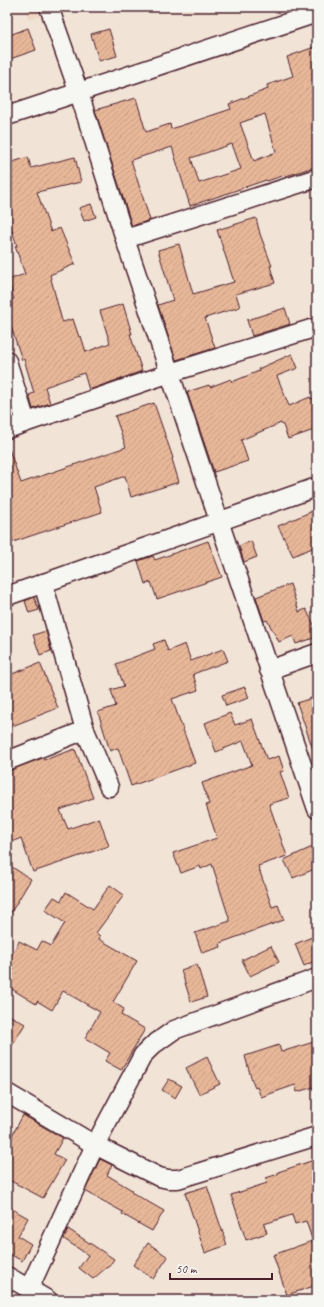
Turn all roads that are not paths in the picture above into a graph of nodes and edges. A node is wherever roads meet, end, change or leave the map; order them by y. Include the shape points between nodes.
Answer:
1 (49, 7) edge
2 (317, 13) edge
3 (79, 93) junction
4 (7, 116) edge
5 (317, 178) edge
6 (125, 239) junction
7 (317, 327) edge
8 (7, 361) edge
9 (170, 373) junction
10 (26, 422) junction
11 (7, 429) edge
12 (317, 487) edge
13 (219, 521) junction
14 (42, 583) junction
15 (7, 596) edge
16 (317, 654) edge
17 (269, 670) junction
18 (85, 730) junction
19 (7, 761) edge
20 (109, 787) dead end
21 (317, 809) edge
22 (317, 978) edge
23 (7, 1093) edge
24 (317, 1136) edge
25 (95, 1145) junction
26 (7, 1276) edge
27 (29, 1289) junction
28 (48, 1300) edge

1 - 3 street
2 - 3 street
3 - 4 street
3 - 6 street
5 - 6 street
6 - 9 street
7 - 9 street
8 - 10 street
9 - 10 street
9 - 13 street
10 - 11 street
12 - 13 street
13 - 14 street
13 - 17 street
14 - 15 street
14 - 18 street
16 - 17 street
17 - 21 street
18 - 19 street
18 - 20 street
22 - 25 street via 174,1030 152,1045 143,1055
23 - 25 street
24 - 25 street via 178,1179 159,1177
25 - 27 street
26 - 27 street
27 - 28 street

